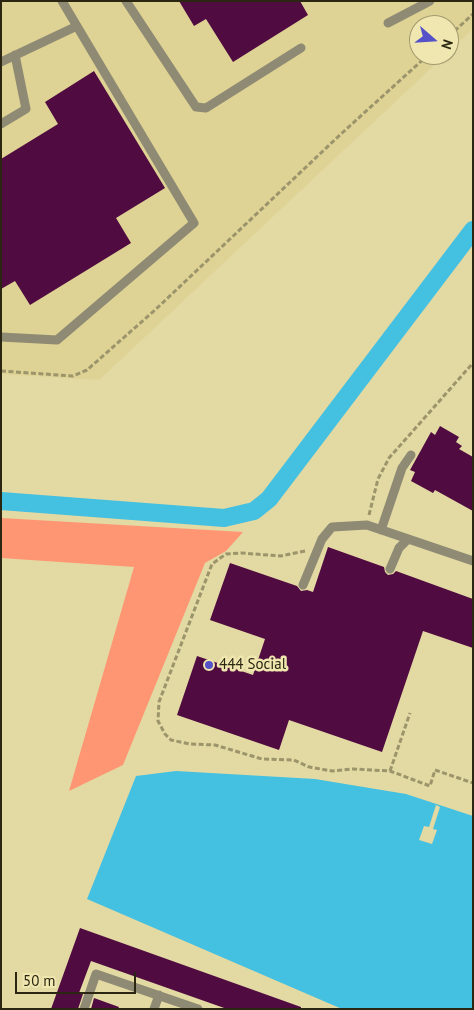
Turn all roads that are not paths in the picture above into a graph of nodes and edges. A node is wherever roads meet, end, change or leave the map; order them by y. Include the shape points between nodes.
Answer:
1 (62, 1) edge
2 (126, 1) edge
3 (430, 1) edge
4 (388, 23) dead end
5 (76, 26) junction
6 (301, 48) dead end
7 (15, 55) junction
8 (1, 62) edge
9 (1, 124) edge
10 (1, 337) edge
11 (411, 455) dead end
12 (381, 530) junction
13 (408, 539) junction
14 (473, 560) edge
15 (390, 569) dead end
16 (303, 585) dead end
17 (159, 996) junction
18 (84, 1009) edge
19 (154, 1009) edge
20 (198, 1009) edge

1 - 5 lane
2 - 6 lane via 196,106 206,108
3 - 4 lane
5 - 7 lane
5 - 10 lane via 194,223 57,340
7 - 8 lane
7 - 9 lane via 26,109
11 - 12 lane via 402,468
12 - 13 lane
12 - 16 lane via 367,525 332,527 322,539
13 - 14 lane
13 - 15 lane via 399,548
17 - 18 lane via 96,974
17 - 19 lane
17 - 20 lane

